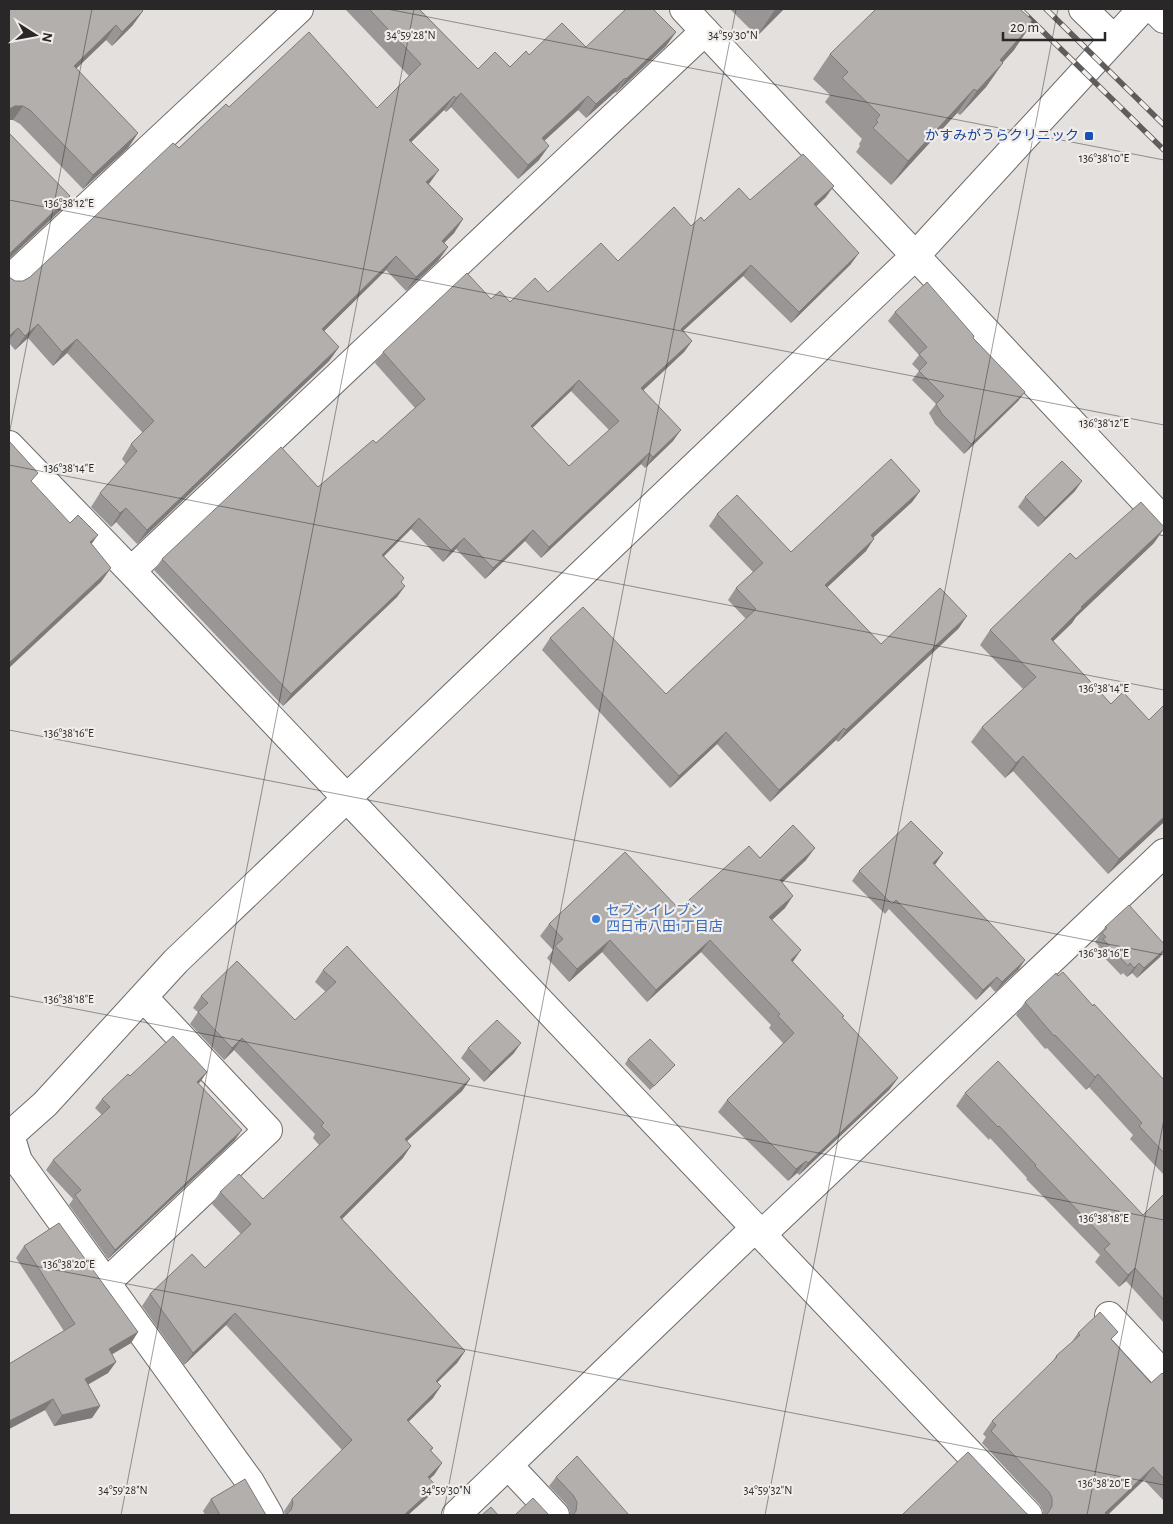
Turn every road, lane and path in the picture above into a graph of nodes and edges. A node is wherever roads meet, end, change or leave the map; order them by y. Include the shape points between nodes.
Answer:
1 (299, 9) edge
2 (684, 9) edge
3 (1083, 9) edge
4 (1142, 9) edge
5 (1154, 9) edge
6 (1164, 19) edge
7 (706, 32) junction
8 (1114, 39) junction
9 (916, 255) junction
10 (9, 280) edge
11 (9, 445) edge
12 (1164, 521) edge
13 (131, 571) junction
14 (347, 798) junction
15 (1164, 853) edge
16 (143, 997) junction
17 (10, 1135) edge
18 (758, 1231) junction
19 (106, 1283) junction
20 (1109, 1316) dead end
21 (1164, 1375) edge
22 (508, 1465) junction
23 (269, 1515) edge
24 (456, 1515) edge
25 (555, 1515) edge
26 (1028, 1515) edge

1 - 10 street via 76,204
2 - 7 street
3 - 8 street
4 - 8 street
5 - 6 street
7 - 9 street
7 - 13 street
8 - 9 street
9 - 12 street
9 - 14 street
11 - 13 street
13 - 14 street
14 - 16 street
14 - 18 street
15 - 18 street
16 - 17 street via 45,1104
16 - 19 street via 268,1130
17 - 19 street via 18,1161
18 - 22 street
18 - 26 street
19 - 23 street via 250,1482
20 - 21 street
22 - 24 street
22 - 25 street

